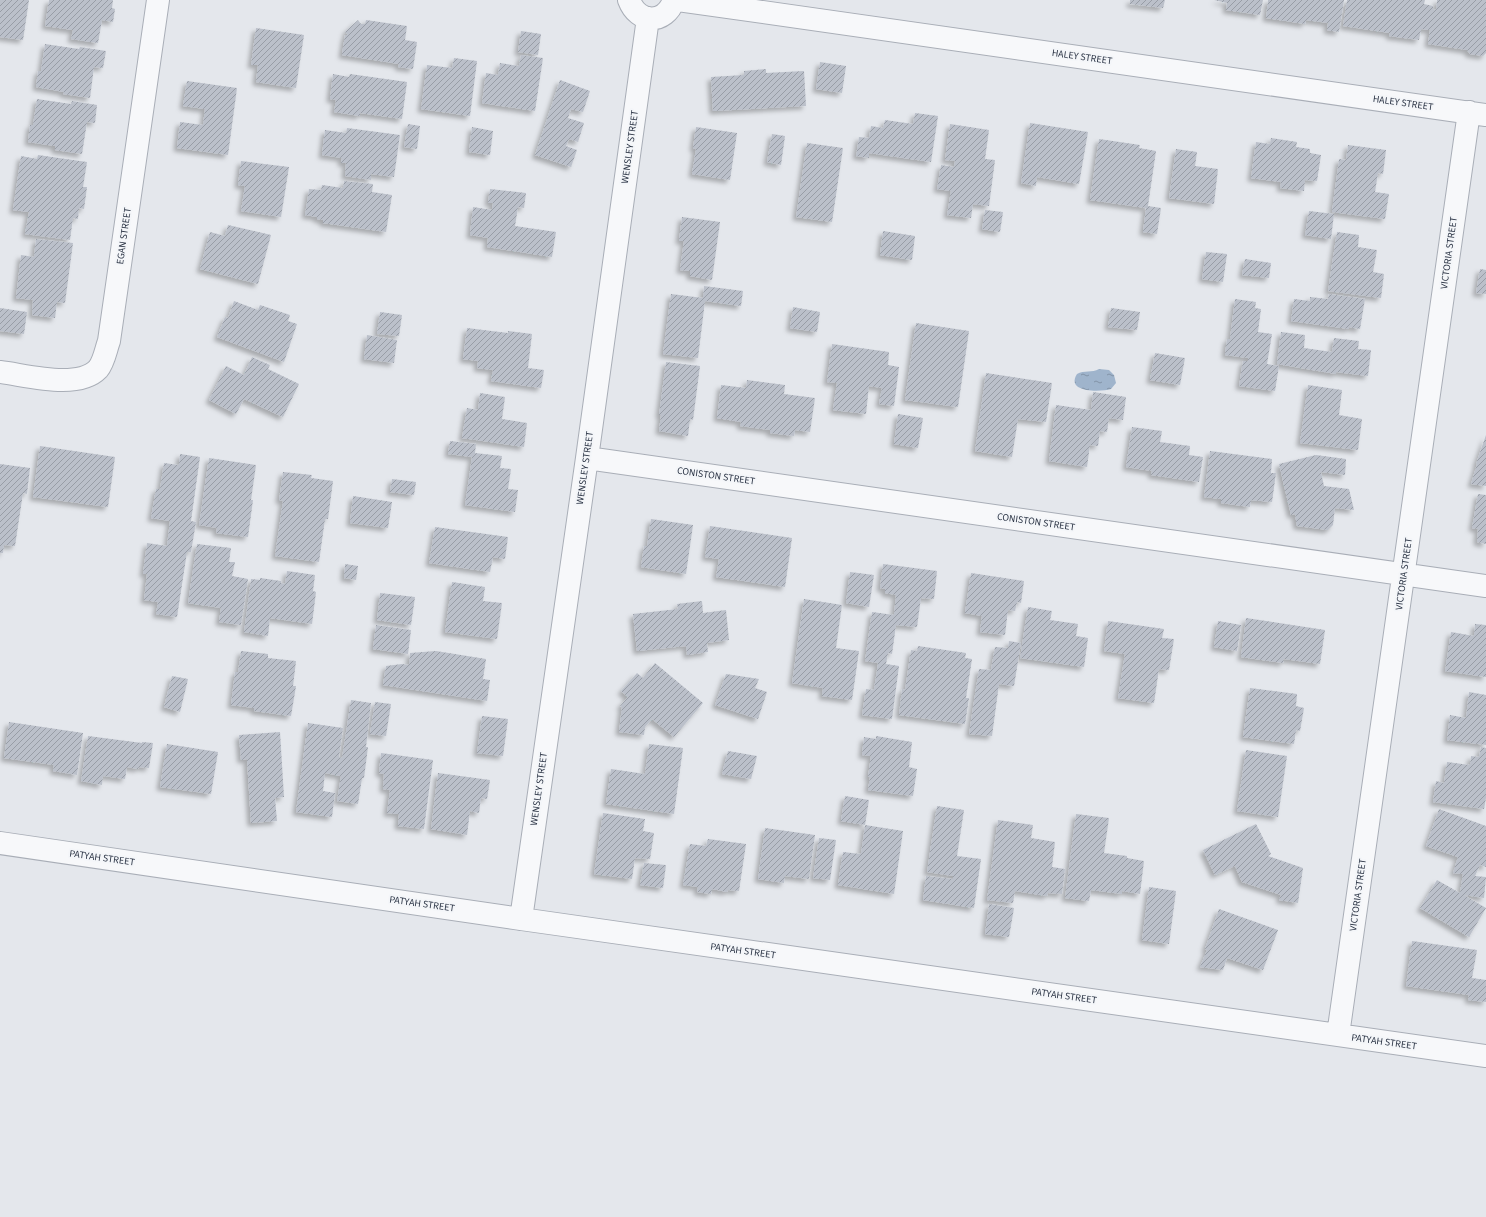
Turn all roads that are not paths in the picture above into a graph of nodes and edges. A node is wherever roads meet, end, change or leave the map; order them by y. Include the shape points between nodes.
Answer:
1 (158, 0) edge
2 (629, 0) edge
3 (674, 0) edge
4 (678, 0) edge
5 (648, 18) junction
6 (1477, 114) edge
7 (0, 372) edge
8 (587, 458) junction
9 (1404, 574) junction
10 (1486, 586) edge
11 (0, 843) edge
12 (521, 919) junction
13 (1338, 1035) junction
14 (1486, 1056) edge

1 - 7 street, EGAN STREET via 109,341 104,357 98,369 87,377 74,380
2 - 5 street via 636,12
3 - 5 street via 667,12 655,18
4 - 6 street, HALEY STREET
5 - 8 street, WENSLEY STREET
6 - 9 street, VICTORIA STREET
8 - 9 street, CONISTON STREET
8 - 12 street, WENSLEY STREET
9 - 10 street, CONISTON STREET
9 - 13 street, VICTORIA STREET
11 - 12 street, PATYAH STREET
12 - 13 street, PATYAH STREET
13 - 14 street, PATYAH STREET

